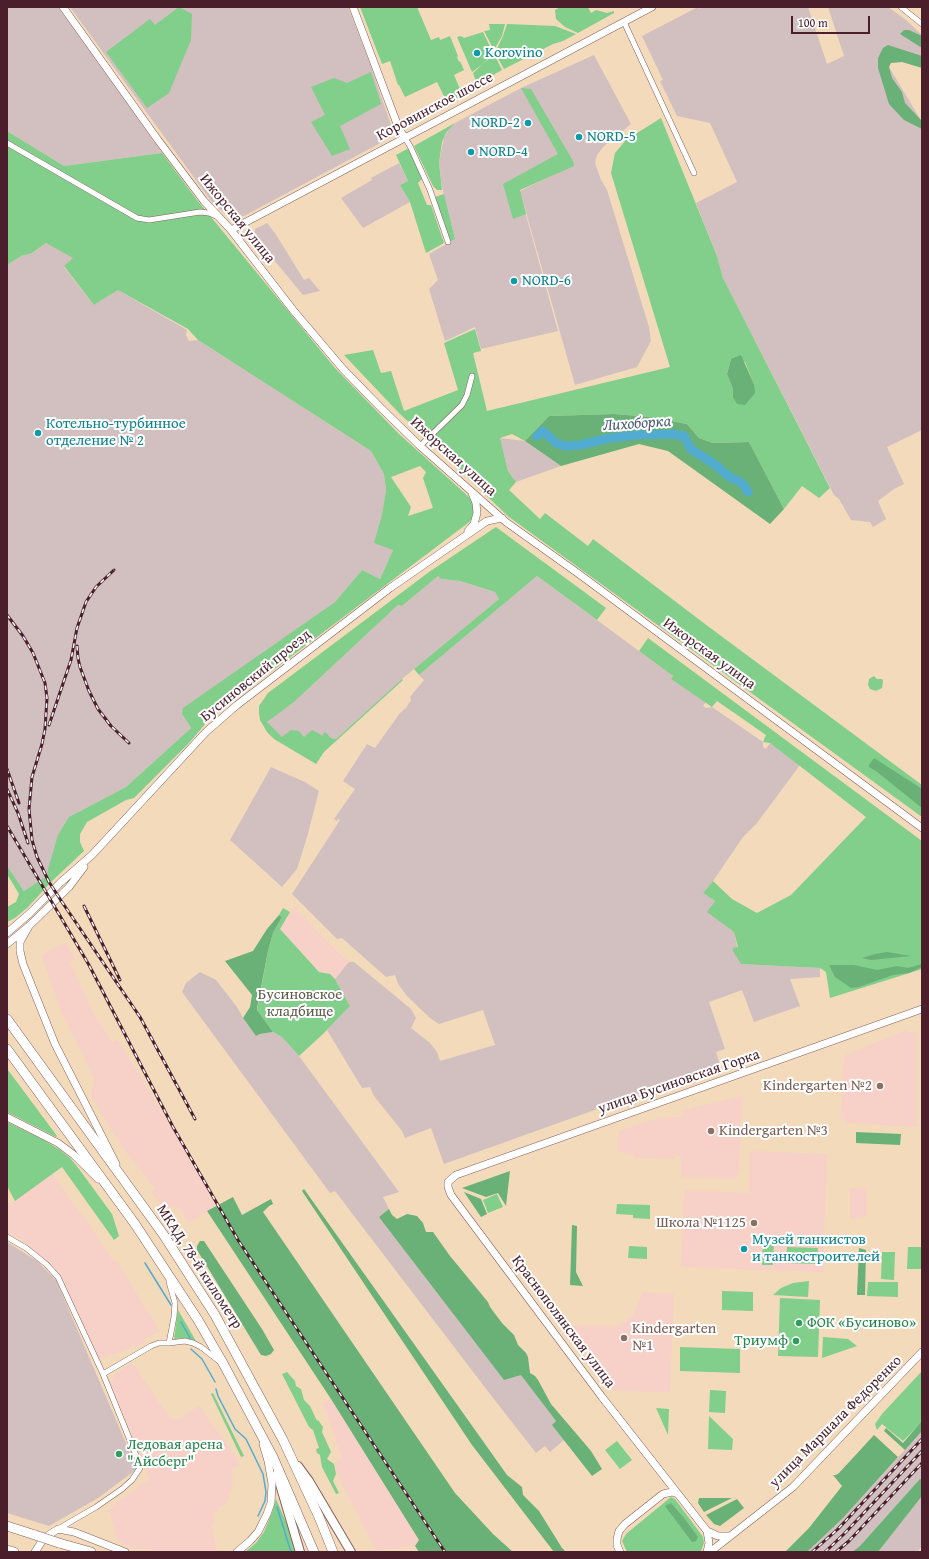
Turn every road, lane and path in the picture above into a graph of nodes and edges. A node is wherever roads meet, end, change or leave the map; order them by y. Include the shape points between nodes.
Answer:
1 (62, 7) edge
2 (353, 7) edge
3 (652, 7) edge
4 (901, 7) edge
5 (624, 22) junction
6 (922, 24) edge
7 (405, 138) junction
8 (7, 142) edge
9 (694, 173) dead end
10 (217, 216) junction
11 (231, 230) junction
12 (448, 242) dead end
13 (472, 376) dead end
14 (420, 446) junction
15 (471, 491) junction
16 (502, 518) junction
17 (458, 541) junction
18 (922, 828) edge
19 (92, 855) junction
20 (29, 914) junction
21 (7, 926) edge
22 (29, 926) junction
23 (7, 933) edge
24 (7, 944) edge
25 (922, 1009) edge
26 (7, 1019) edge
27 (7, 1049) edge
28 (7, 1117) edge
29 (125, 1180) junction
30 (448, 1182) joint
31 (113, 1194) junction
32 (7, 1237) edge
33 (166, 1269) junction
34 (169, 1344) junction
35 (922, 1352) edge
36 (224, 1365) junction
37 (103, 1374) junction
38 (257, 1427) junction
39 (290, 1455) junction
40 (273, 1458) junction
41 (662, 1475) junction
42 (663, 1494) junction
43 (678, 1494) junction
44 (7, 1526) edge
45 (58, 1529) junction
46 (707, 1531) junction
47 (731, 1536) junction
48 (59, 1544) junction
49 (7, 1550) edge
50 (14, 1552) edge
51 (35, 1552) edge
52 (80, 1552) edge
53 (91, 1552) edge
54 (124, 1552) edge
55 (237, 1552) edge
56 (300, 1552) edge
57 (314, 1552) edge
58 (333, 1552) edge
59 (350, 1552) edge
60 (620, 1552) edge
61 (708, 1552) edge

1 - 10 street, Ижорская улица via 158,140
2 - 7 street via 399,129
3 - 5 street, Коровинское шоссе
4 - 6 street
5 - 7 street, Коровинское шоссе
5 - 9 street
7 - 11 street, Коровинское шоссе
7 - 12 street via 430,190
8 - 10 street via 137,218 149,220 200,212
10 - 11 street, Ижорская улица
11 - 14 street, Ижорская улица via 343,369
13 - 14 street via 462,405
14 - 15 street, Ижорская улица
15 - 16 street, Ижорская улица
15 - 17 street via 477,506 476,520
16 - 17 street via 487,521
16 - 18 street, Ижорская улица
17 - 19 street, Бусиновский проезд via 390,588 237,704 206,732
19 - 20 street
19 - 22 street via 69,887
20 - 21 street
20 - 23 street
22 - 24 street
22 - 29 street via 20,942 23,964 55,1044
25 - 30 street, улица Бусиновская Горка via 463,1172
26 - 29 highway, МКАД, 78-й километр
27 - 31 highway, МКАД, 78-й километр
28 - 31 street via 63,1146
29 - 39 highway, МКАД, 78-й километр via 215,1314
30 - 41 street, Краснополянская улица via 451,1195
31 - 33 highway, МКАД, 78-й километр
32 - 37 street via 26,1248 58,1277
33 - 34 street via 175,1303
33 - 36 highway, МКАД, 78-й километр
34 - 36 street via 185,1341 197,1344
34 - 37 street via 159,1343 151,1346
35 - 47 street, улица Маршала Федоренко via 793,1487
36 - 38 highway, МКАД, 78-й километр
37 - 45 street via 140,1468 122,1489
38 - 40 highway, МКАД, 78-й километр
38 - 55 street via 268,1461 272,1484 271,1503 258,1532
39 - 58 highway, МКАД, 78-й километр
39 - 59 main road via 309,1481
40 - 56 main road
40 - 57 highway, МКАД, 78-й километр
41 - 42 street via 666,1483
41 - 43 street, Краснополянская улица
42 - 43 street
42 - 60 street via 619,1531 617,1545
43 - 46 street, Краснополянская улица
44 - 48 highway, bridge
45 - 51 street via 44,1538
45 - 54 street via 74,1532
46 - 47 street via 718,1536
46 - 61 street
47 - 61 street, улица Маршала Федоренко
48 - 52 main road
48 - 53 highway
49 - 50 highway

